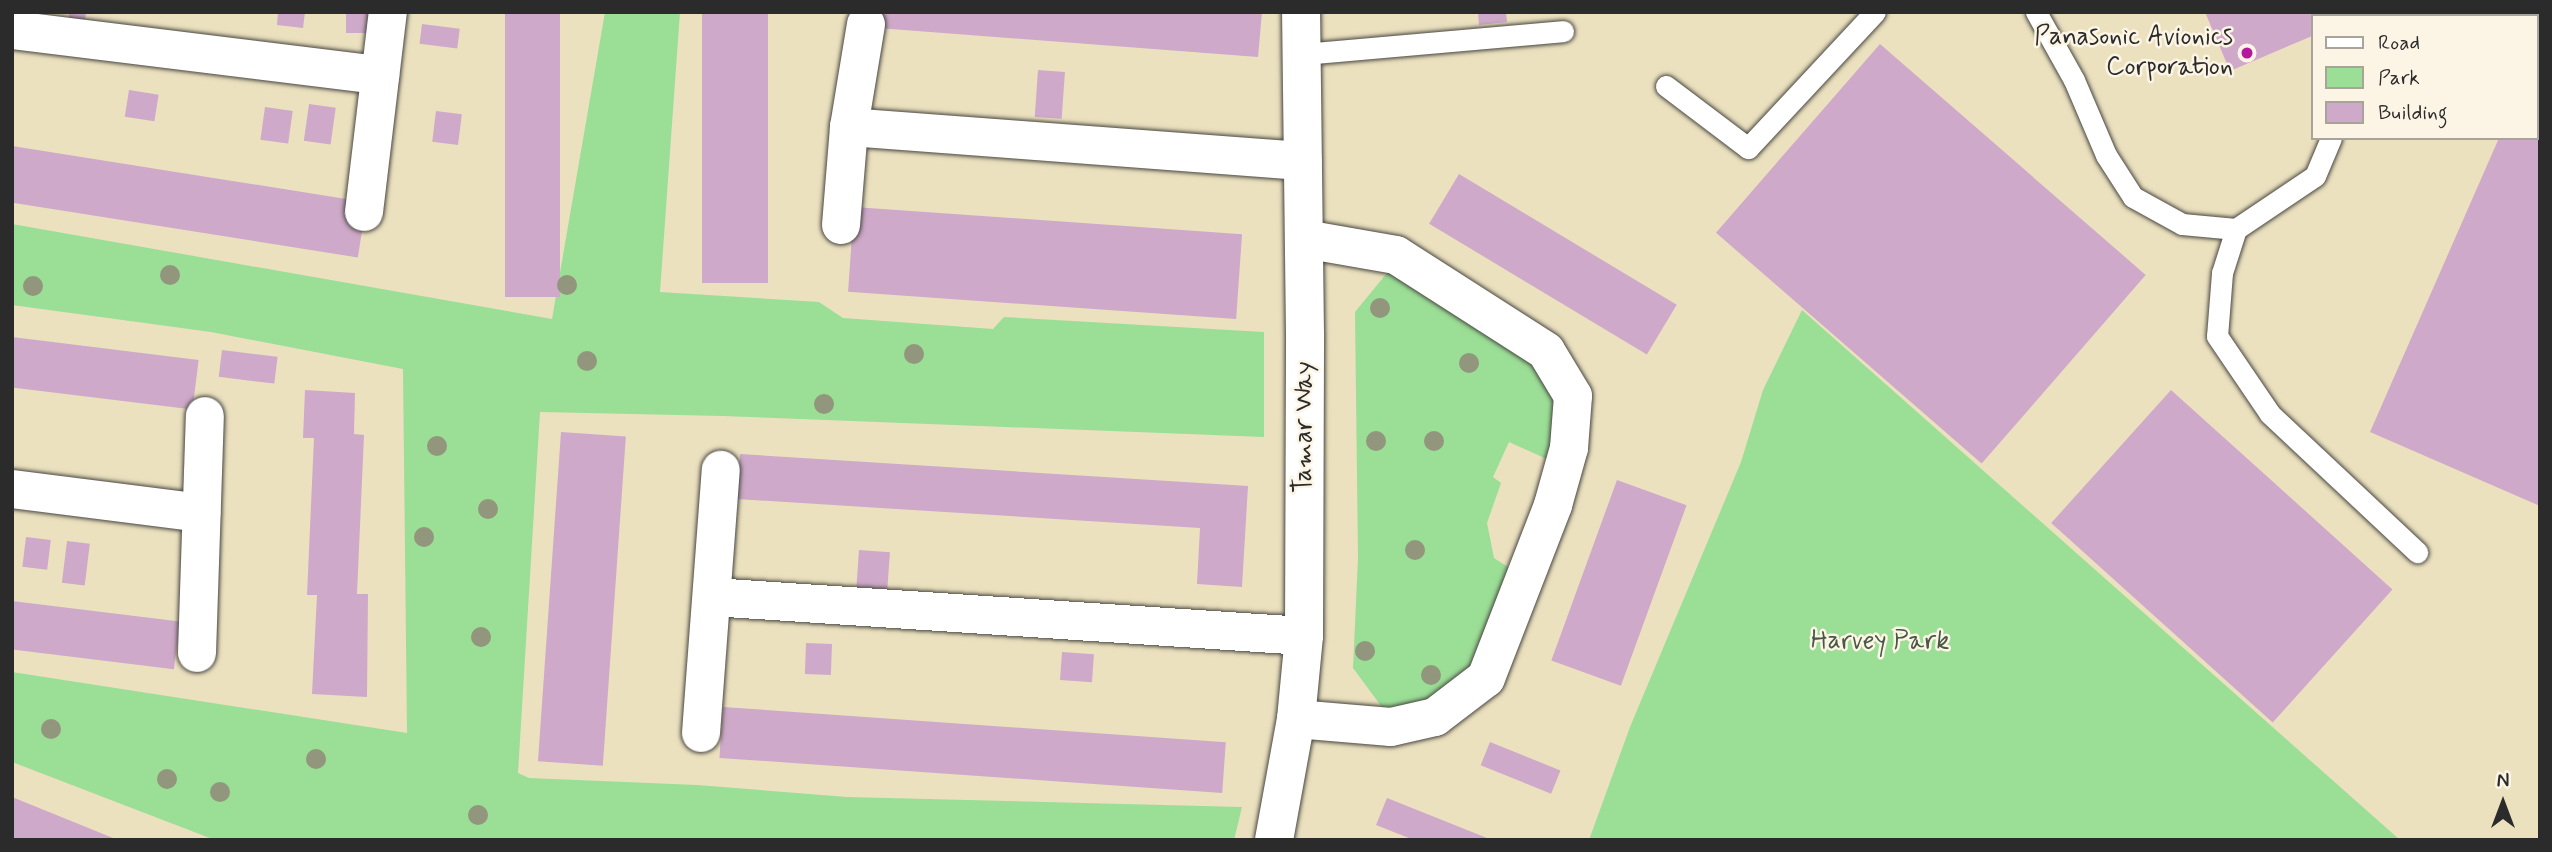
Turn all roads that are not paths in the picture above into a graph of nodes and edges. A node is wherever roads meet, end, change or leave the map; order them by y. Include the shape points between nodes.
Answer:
1 (388, 12) edge
2 (1301, 12) edge
3 (1875, 12) edge
4 (2036, 12) edge
5 (866, 24) dead end
6 (12, 30) edge
7 (1563, 31) dead end
8 (1302, 54) junction
9 (380, 75) junction
10 (1666, 86) dead end
11 (849, 127) junction
12 (2330, 140) edge
13 (1303, 162) junction
14 (364, 212) dead end
15 (841, 225) dead end
16 (2236, 229) junction
17 (1304, 239) junction
18 (205, 416) dead end
19 (721, 470) dead end
20 (12, 489) edge
21 (201, 513) junction
22 (2417, 552) dead end
23 (712, 597) junction
24 (1304, 636) junction
25 (197, 653) dead end
26 (1296, 719) junction
27 (701, 733) dead end
28 (1274, 840) edge

1 - 9 street
2 - 8 street, Tamar Way
3 - 10 lane via 1748,148
4 - 16 lane via 2074,80 2106,155 2133,197 2182,224
5 - 11 street
6 - 9 street
7 - 8 lane
8 - 13 street, Tamar Way
9 - 14 street
11 - 13 street
11 - 15 street
12 - 16 lane via 2315,176
13 - 17 street, Tamar Way
16 - 22 lane via 2222,273 2217,336 2270,414
17 - 24 street, Tamar Way
17 - 26 street via 1396,255 1546,351 1573,396 1569,448 1553,505 1486,678 1435,718 1391,727
18 - 21 street
19 - 23 street
20 - 21 street
21 - 25 street
23 - 24 street
23 - 27 street
24 - 26 street, Tamar Way
26 - 28 street, Tamar Way

